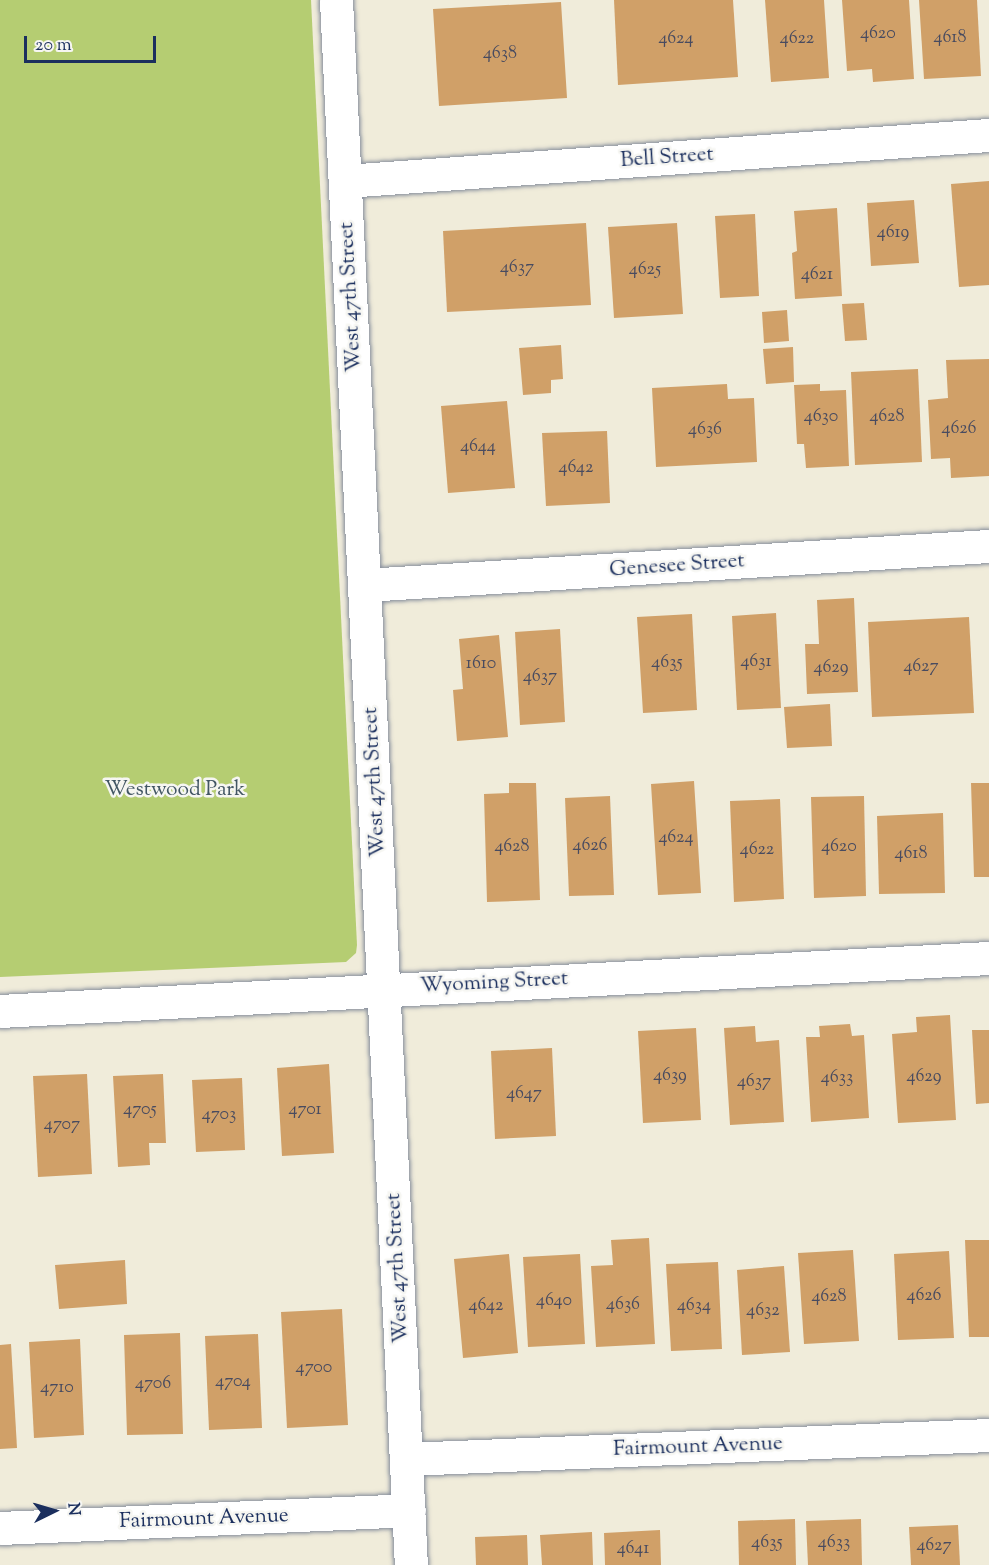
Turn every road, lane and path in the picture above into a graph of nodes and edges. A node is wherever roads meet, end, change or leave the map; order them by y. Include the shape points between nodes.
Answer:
1 (336, 0) edge
2 (989, 135) edge
3 (345, 181) junction
4 (989, 546) edge
5 (365, 585) junction
6 (989, 958) edge
7 (385, 989) junction
8 (0, 1011) edge
9 (989, 1435) edge
10 (407, 1459) junction
11 (409, 1510) junction
12 (0, 1528) edge
13 (411, 1565) edge

1 - 3 street, West 47th Street
2 - 3 street, Bell Street
3 - 5 street, West 47th Street
4 - 5 street, Genesee Street
5 - 7 street, West 47th Street
6 - 7 street, Wyoming Street
7 - 8 street, Wyoming Street
7 - 10 street, West 47th Street
9 - 10 street, Fairmount Avenue
10 - 11 street, West 47th Street
11 - 12 street, Fairmount Avenue
11 - 13 street, West 47th Street

